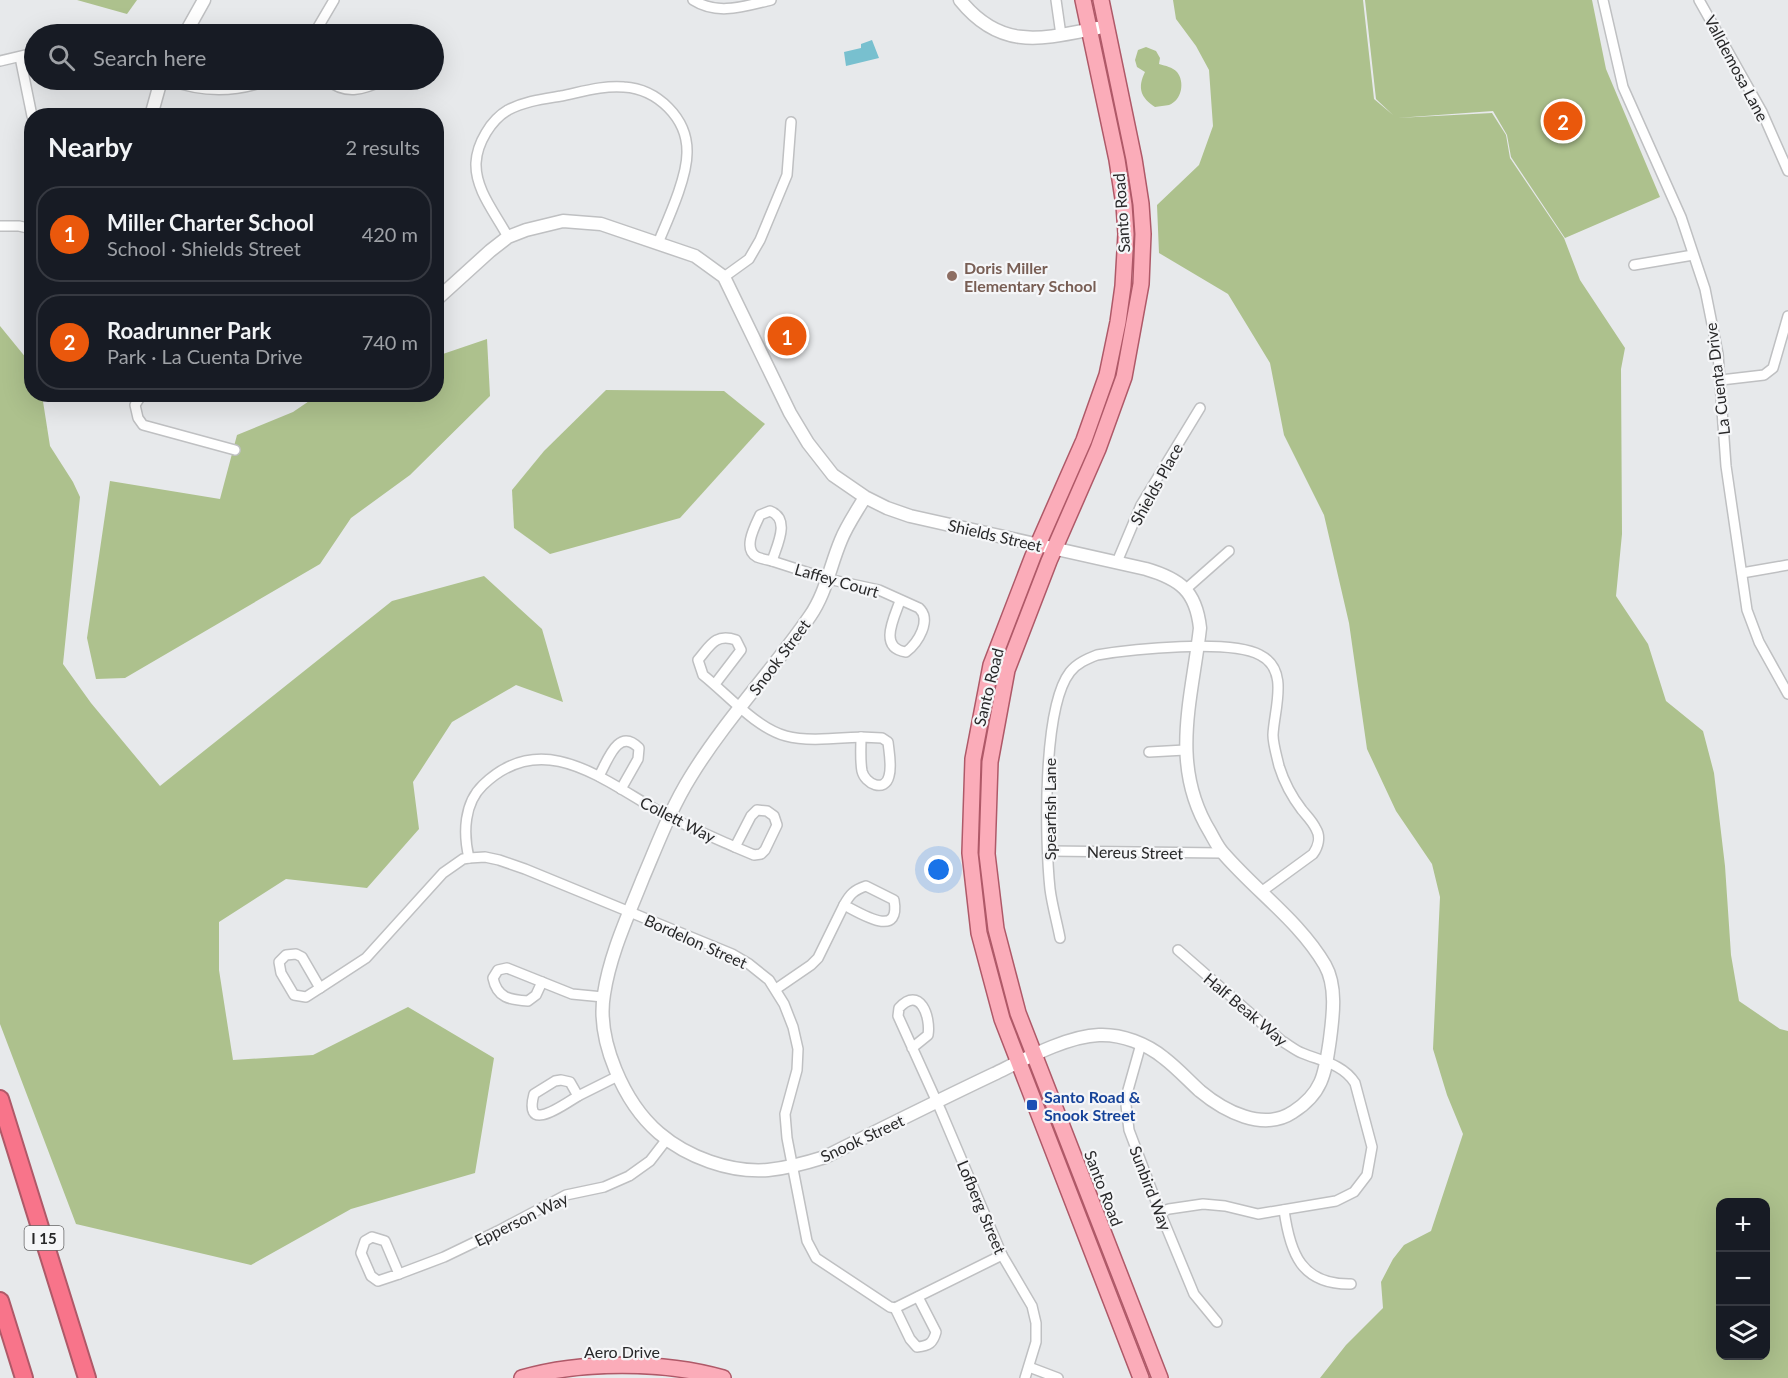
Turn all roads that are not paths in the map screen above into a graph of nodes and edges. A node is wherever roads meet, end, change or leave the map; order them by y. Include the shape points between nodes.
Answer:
1 (204, 0) edge
2 (334, 0) edge
3 (693, 0) edge
4 (771, 0) edge
5 (960, 0) edge
6 (1056, 0) edge
7 (1083, 0) edge
8 (1101, 0) edge
9 (1603, 0) edge
10 (1700, 0) edge
11 (191, 24) edge
12 (320, 24) edge
13 (1106, 26) junction
14 (1089, 30) junction
15 (1061, 35) junction
16 (24, 56) edge
17 (20, 57) junction
18 (0, 61) edge
19 (24, 77) edge
20 (27, 90) edge
21 (158, 90) edge
22 (213, 90) edge
23 (229, 90) edge
24 (30, 108) edge
25 (153, 108) edge
26 (791, 122) dead end
27 (1788, 171) edge
28 (0, 226) edge
29 (24, 227) edge
30 (508, 237) junction
31 (658, 243) junction
32 (1693, 255) junction
33 (1634, 265) dead end
34 (724, 277) junction
35 (444, 293) edge
36 (1788, 316) edge
37 (1721, 380) junction
38 (137, 402) edge
39 (1200, 408) dead end
40 (235, 450) dead end
41 (865, 497) junction
42 (1038, 544) junction
43 (1055, 548) junction
44 (1229, 551) dead end
45 (772, 561) junction
46 (1117, 562) junction
47 (1788, 565) edge
48 (1742, 573) junction
49 (828, 579) junction
50 (1186, 589) junction
51 (900, 601) junction
52 (1198, 646) junction
53 (715, 684) junction
54 (1788, 694) edge
55 (741, 707) junction
56 (861, 738) junction
57 (1185, 750) junction
58 (1149, 752) dead end
59 (599, 776) junction
60 (621, 789) junction
61 (669, 816) junction
62 (735, 847) junction
63 (1049, 851) junction
64 (1222, 853) junction
65 (469, 858) junction
66 (1261, 892) junction
67 (844, 905) junction
68 (630, 911) junction
69 (1060, 938) dead end
70 (1178, 950) dead end
71 (542, 982) junction
72 (320, 988) junction
73 (776, 989) junction
74 (603, 997) junction
75 (1141, 1044) junction
76 (912, 1048) junction
77 (1034, 1056) junction
78 (1326, 1062) junction
79 (1018, 1063) junction
80 (618, 1076) junction
81 (578, 1096) junction
82 (0, 1099) edge
83 (937, 1101) junction
84 (667, 1139) junction
85 (792, 1167) junction
86 (1284, 1210) junction
87 (1160, 1212) junction
88 (1002, 1255) junction
89 (399, 1274) junction
90 (1350, 1284) dead end
91 (918, 1297) junction
92 (0, 1301) edge
93 (895, 1308) junction
94 (1217, 1322) dead end
95 (1029, 1367) junction
96 (24, 1378) edge
97 (87, 1378) edge
98 (522, 1378) edge
99 (723, 1378) edge
100 (1025, 1378) edge
101 (1058, 1378) edge
102 (1141, 1378) edge
103 (1160, 1378) edge

1 - 11 street
2 - 12 street
3 - 4 street via 725,9
5 - 15 street via 975,17 997,31 1037,39
6 - 15 street
7 - 14 main road, Santo Road
8 - 13 main road, Santo Road
9 - 32 street, La Cuenta Drive via 1623,87 1681,217
10 - 27 street, Valldemosa Lane via 1762,112
13 - 14 street
13 - 43 main road, Santo Road via 1141,204 1141,284 1124,377
14 - 15 street
14 - 42 main road, Santo Road via 1124,205 1123,286 1107,375 1084,440
16 - 17 street
17 - 18 street
17 - 19 street
20 - 24 street
21 - 25 street
22 - 23 street
26 - 34 street via 787,175 769,219 749,259
28 - 29 street
30 - 31 street, Shields Street via 544,225 579,221 601,224
30 - 31 street via 481,190 476,163 482,139 491,126 506,111 526,102 623,87 643,91 663,102 683,130 688,151 686,168
30 - 35 street, Shields Street
31 - 34 street, Shields Street via 695,256
32 - 33 street
32 - 37 street, La Cuenta Drive via 1705,290
34 - 41 street, Shields Street via 808,443 833,475
36 - 37 street via 1773,368 1764,375
37 - 48 street, La Cuenta Drive via 1726,466
38 - 40 street via 138,418 143,425
39 - 46 street, Shields Place via 1141,505
41 - 42 street, Shields Street via 910,516
41 - 49 street, Snook Street via 841,540
42 - 43 street, Shields Street
42 - 79 main road, Santo Road via 992,665 973,759 970,824 979,933
43 - 46 street, Shields Street
43 - 77 main road, Santo Road via 1007,670 990,762 987,828 996,929 1018,1013
44 - 50 street
45 - 45 street, Laffey Court via 782,526 781,518 770,511 760,514 750,550 755,556
45 - 49 street, Laffey Court
46 - 50 street, Shields Street via 1174,579
47 - 48 street
48 - 54 street, La Cuenta Drive via 1747,610 1759,642
49 - 51 street, Laffey Court via 873,588
49 - 55 street, Snook Street via 811,615
50 - 52 street via 1198,615
51 - 51 street, Laffey Court via 889,630 890,642 898,651 906,652 914,646 925,623 923,612
52 - 57 street
52 - 63 street, Spearfish Lane via 1097,655 1071,670 1057,707 1047,766
52 - 66 street, Spearfish Lane via 1255,653 1275,670 1279,685 1273,737 1279,765 1296,801 1317,830 1319,840 1313,854
53 - 53 street via 741,650 736,640 717,639 698,660 703,675
53 - 55 street
55 - 56 street via 765,727 785,736
55 - 61 street, Snook Street via 692,775
56 - 56 street via 862,772 866,780 879,786 889,777 888,742 882,738
57 - 58 street
57 - 64 street via 1188,782 1201,817
59 - 60 street, Collett Way
59 - 60 street, Collett Way via 618,743 633,742 639,748 638,759
59 - 65 street, Collett Way via 574,765 536,759 497,771 478,790 468,810 464,834
60 - 61 street, Collett Way
61 - 62 street, Collett Way
61 - 68 street, Snook Street
62 - 62 street, Collett Way via 761,854 777,825 774,816 757,810
63 - 64 street, Nereus Street
63 - 69 street, Spearfish Lane via 1050,889
64 - 66 street
65 - 68 street, Bordelon Street via 499,860
65 - 72 street via 443,873 366,958
66 - 78 street via 1314,946 1329,972 1333,1001
67 - 67 street via 876,922 886,922 896,910 894,900 866,886 851,893
67 - 73 street via 818,958
68 - 73 street, Bordelon Street via 732,954
68 - 74 street, Snook Street
70 - 78 street, Half Beak Way via 1282,1041
71 - 71 street via 507,968 498,970 493,978 495,989 515,1000 528,1001
71 - 74 street via 572,994
72 - 72 street via 302,957 286,955 279,962 294,995 306,997
73 - 85 street, Bordelon Street via 798,1049 797,1071 785,1114
74 - 80 street, Snook Street via 606,1036
75 - 77 street, Snook Street via 1100,1035
75 - 78 street, Snook Street via 1164,1057 1202,1093 1241,1116 1259,1120 1287,1116 1308,1102 1317,1090
75 - 87 street, Sunbird Way via 1128,1090 1127,1122
76 - 76 street, Lofberg Street via 928,1035 930,1026 920,1002 911,999 898,1008 898,1016
76 - 83 street, Lofberg Street
77 - 79 street, Snook Street
77 - 103 main road, Santo Road
78 - 86 street, Half Beak Way via 1350,1074 1355,1083 1372,1147 1367,1175 1354,1192 1336,1201
79 - 83 street, Snook Street
79 - 102 main road, Santo Road
80 - 81 street
80 - 84 street, Snook Street via 629,1098
81 - 81 street via 570,1082 555,1081 534,1094 531,1106 534,1113 546,1116
82 - 97 highway, I 15
83 - 85 street, Snook Street via 825,1157
83 - 88 street, Lofberg Street
84 - 85 street, Snook Street via 697,1156 730,1167
84 - 89 street, Epperson Way via 650,1161 629,1176 604,1187 566,1195 489,1236
85 - 93 street, Bordelon Street via 807,1241 816,1258
86 - 87 street, Half Beak Way via 1258,1214 1203,1204
86 - 90 street via 1291,1247 1304,1267 1324,1282
87 - 94 street, Sunbird Way via 1194,1294
88 - 91 street
88 - 95 street, Lofberg Street via 1032,1306 1036,1342
89 - 89 street, Epperson Way via 385,1241 372,1237 365,1241 361,1253 371,1276 378,1281
91 - 93 street
91 - 93 street via 936,1332 934,1341 927,1346 917,1347 910,1340
92 - 96 highway
95 - 100 street, Lofberg Street
95 - 101 street
98 - 99 main road, Aero Drive via 624,1365 680,1369

